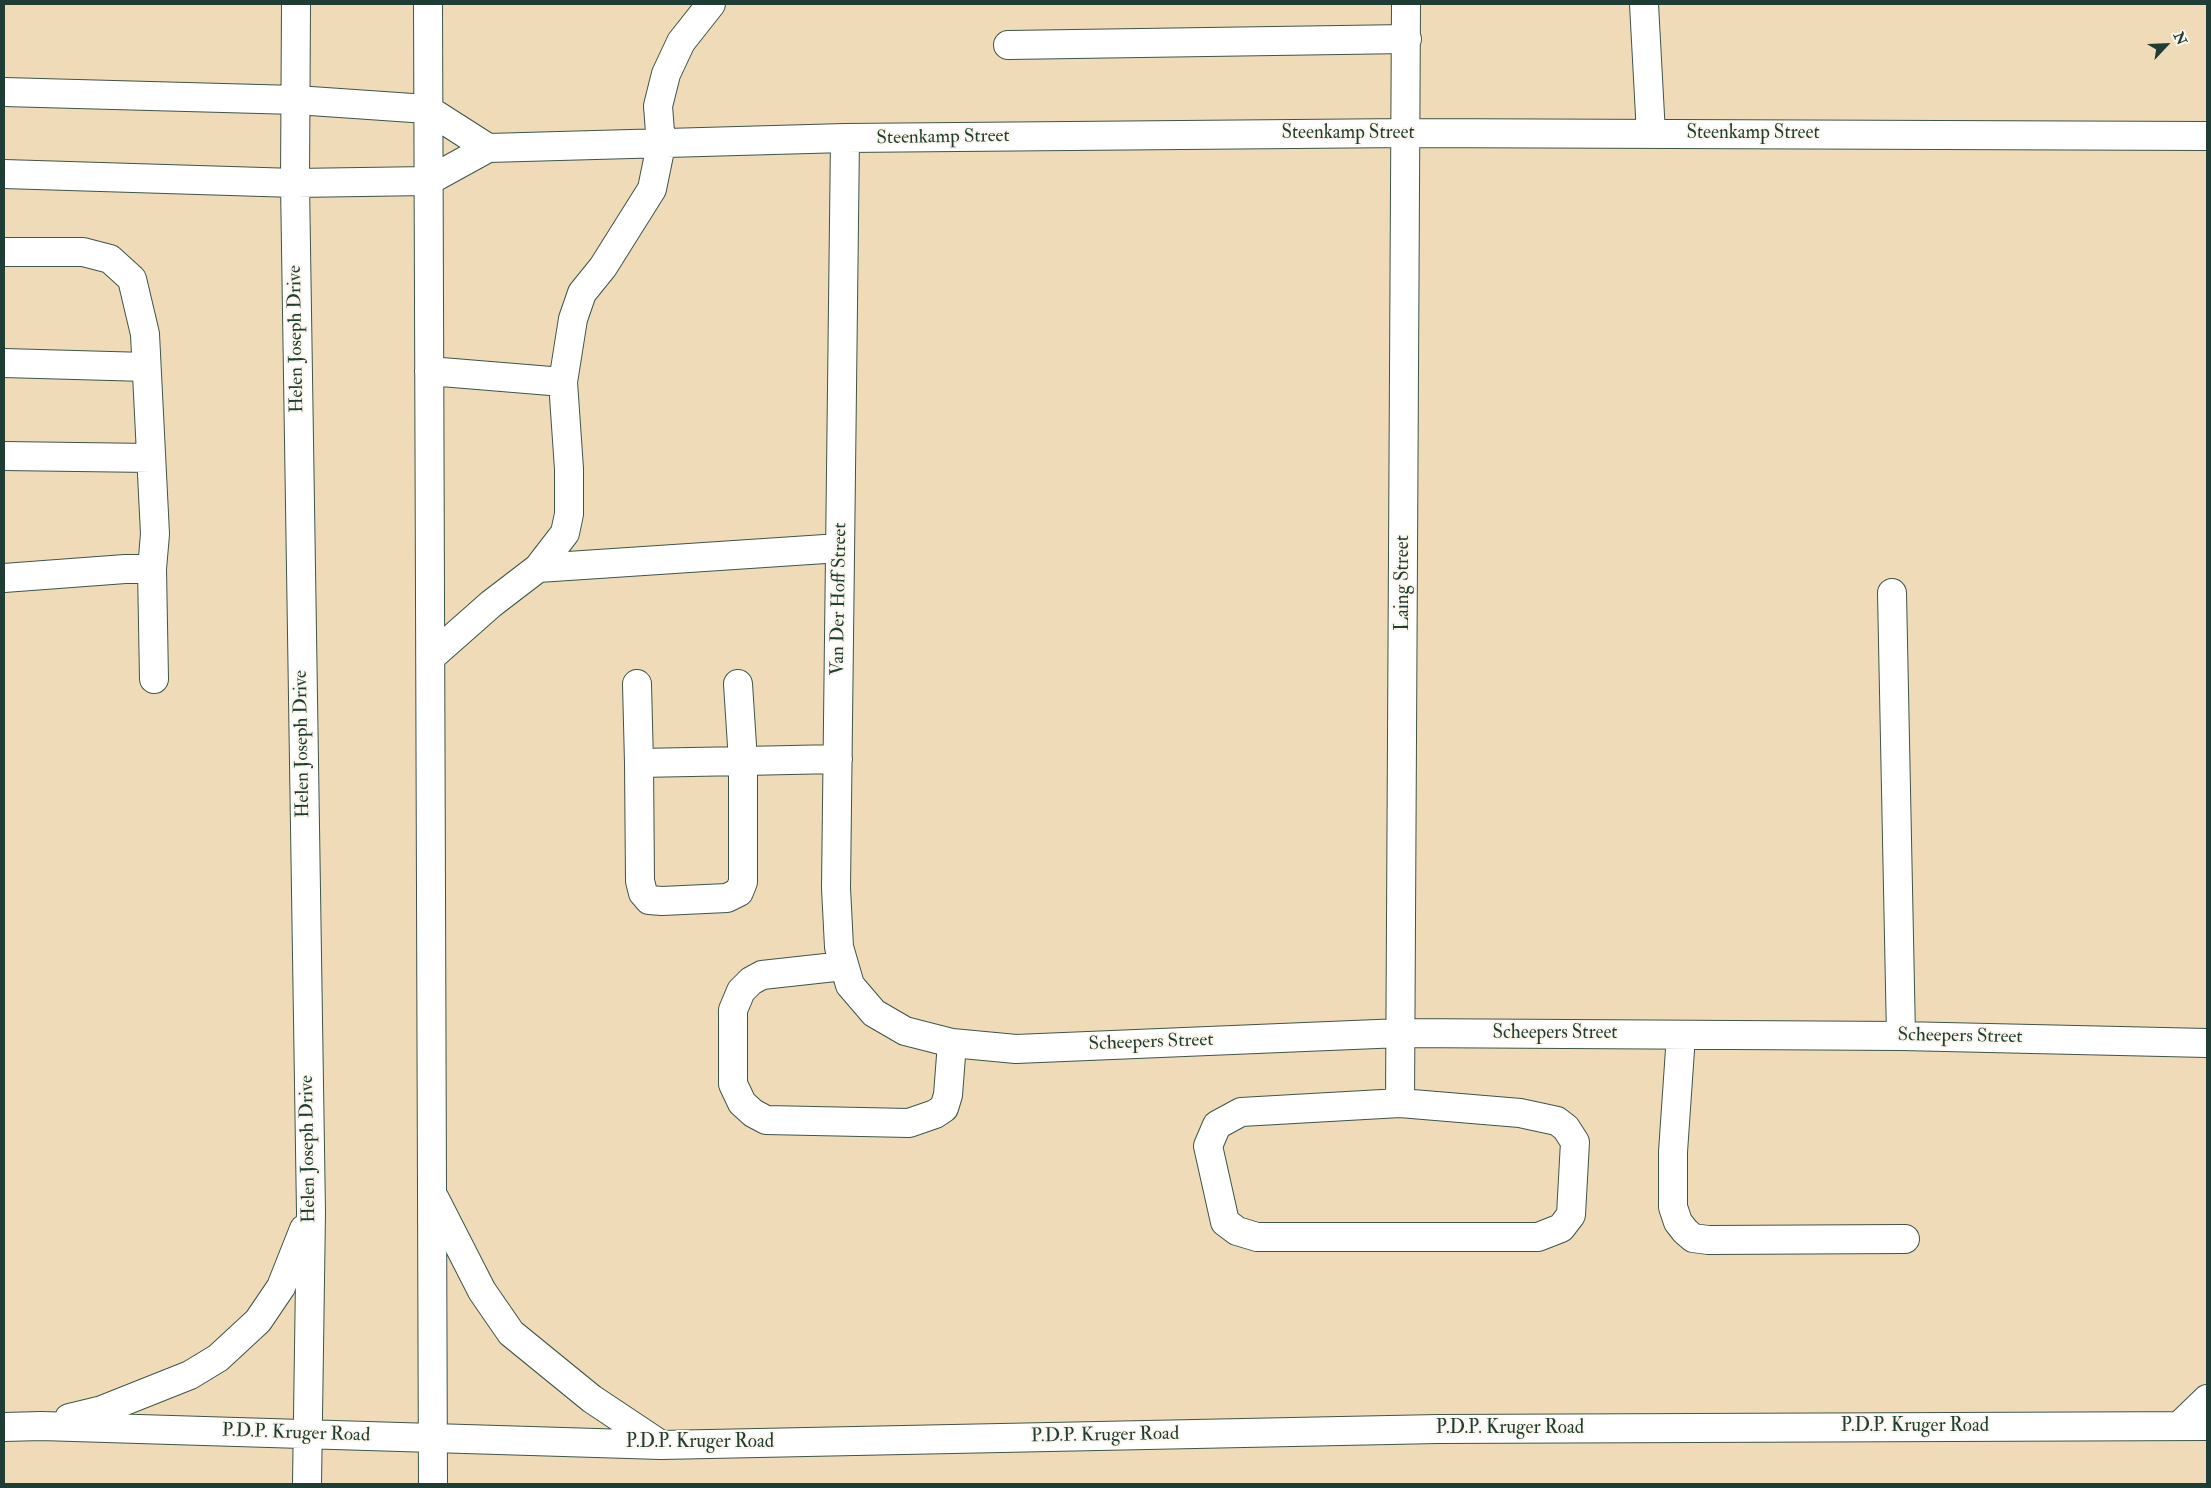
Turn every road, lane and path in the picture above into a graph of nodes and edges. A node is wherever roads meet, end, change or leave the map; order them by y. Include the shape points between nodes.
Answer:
1 (296, 4) edge
2 (428, 4) edge
3 (711, 4) edge
4 (1406, 4) edge
5 (1644, 4) edge
6 (1407, 39) junction
7 (1008, 45) dead end
8 (4, 92) edge
9 (296, 100) junction
10 (427, 109) junction
11 (1407, 133) junction
12 (1651, 134) junction
13 (2207, 136) edge
14 (845, 138) junction
15 (661, 144) junction
16 (488, 148) junction
17 (4, 174) edge
18 (428, 181) junction
19 (295, 183) junction
20 (4, 252) edge
21 (4, 363) edge
22 (146, 367) junction
23 (429, 371) junction
24 (563, 382) junction
25 (4, 456) edge
26 (151, 458) junction
27 (840, 548) junction
28 (538, 568) junction
29 (152, 569) junction
30 (4, 578) edge
31 (1892, 593) dead end
32 (431, 657) junction
33 (154, 679) dead end
34 (636, 684) dead end
35 (738, 684) dead end
36 (838, 759) junction
37 (743, 761) junction
38 (639, 763) junction
39 (844, 966) junction
40 (906, 1031) joint
41 (1401, 1032) junction
42 (1681, 1035) junction
43 (1901, 1036) junction
44 (952, 1043) junction
45 (2207, 1043) edge
46 (1400, 1103) junction
47 (432, 1193) junction
48 (311, 1212) junction
49 (1905, 1238) dead end
50 (2207, 1399) edge
51 (41, 1426) junction
52 (2179, 1426) junction
53 (2207, 1426) edge
54 (4, 1427) edge
55 (307, 1434) junction
56 (434, 1439) junction
57 (661, 1445) junction
58 (308, 1484) edge
59 (433, 1484) edge

1 - 9 street, Helen Joseph Drive
2 - 10 street
3 - 15 street via 681,42 666,74 658,106
4 - 6 street, Laing Street
5 - 12 street
6 - 7 street
6 - 11 street, Laing Street
8 - 9 street
9 - 10 street
9 - 19 street, Helen Joseph Drive
10 - 16 street
10 - 18 street
11 - 12 street, Steenkamp Street
11 - 14 street, Steenkamp Street
11 - 41 street, Laing Street
12 - 13 street, Steenkamp Street
14 - 15 street, Steenkamp Street
14 - 27 street, Van Der Hoff Street
15 - 16 street, Steenkamp Street
15 - 24 street via 652,189 608,259 582,293 573,319
16 - 18 street, Steenkamp Street
17 - 19 street
18 - 19 street
18 - 23 street
19 - 48 street, Helen Joseph Drive
20 - 22 street via 83,252 110,259 132,279 145,334
21 - 22 street
22 - 26 street
23 - 24 street
23 - 32 street
24 - 28 street via 569,514 565,533
25 - 26 street
26 - 29 street via 155,534
27 - 28 street
27 - 36 street, Van Der Hoff Street
28 - 32 street via 490,604
29 - 30 street
29 - 33 street
31 - 43 street
32 - 47 street
34 - 38 street
35 - 37 street
36 - 37 street
36 - 39 street, Van Der Hoff Street via 836,888 839,947
37 - 38 street
37 - 38 street via 743,882 738,892 727,898 697,901 649,900 643,893 640,881
39 - 40 street, Van Der Hoff Street via 850,985 874,1013
39 - 44 street via 762,975 741,991 733,1010 733,1084 742,1103 753,1113 766,1120 908,1123 936,1114 944,1108 948,1095
40 - 44 street, Scheepers Street
41 - 42 street, Scheepers Street
41 - 44 street, Scheepers Street via 1016,1049
41 - 46 street, Laing Street
42 - 43 street, Scheepers Street
42 - 49 street via 1673,1152 1673,1206 1685,1231 1693,1238 1708,1240
43 - 45 street, Scheepers Street
46 - 46 street via 1520,1113 1557,1121 1575,1142 1571,1215 1562,1228 1538,1237 1257,1236 1237,1231 1225,1222 1208,1146 1217,1125 1241,1112
47 - 56 street
47 - 57 street via 482,1291 511,1333 592,1399
48 - 51 street via 281,1286 258,1321 218,1358 190,1375 102,1410
48 - 55 street, Helen Joseph Drive
50 - 52 street
51 - 54 street, P.D.P. Kruger Road
51 - 55 street, P.D.P. Kruger Road
52 - 53 street, P.D.P. Kruger Road
52 - 57 street, P.D.P. Kruger Road via 1448,1429
55 - 56 street, P.D.P. Kruger Road
55 - 58 street, Helen Joseph Drive
56 - 57 street, P.D.P. Kruger Road
56 - 59 street

